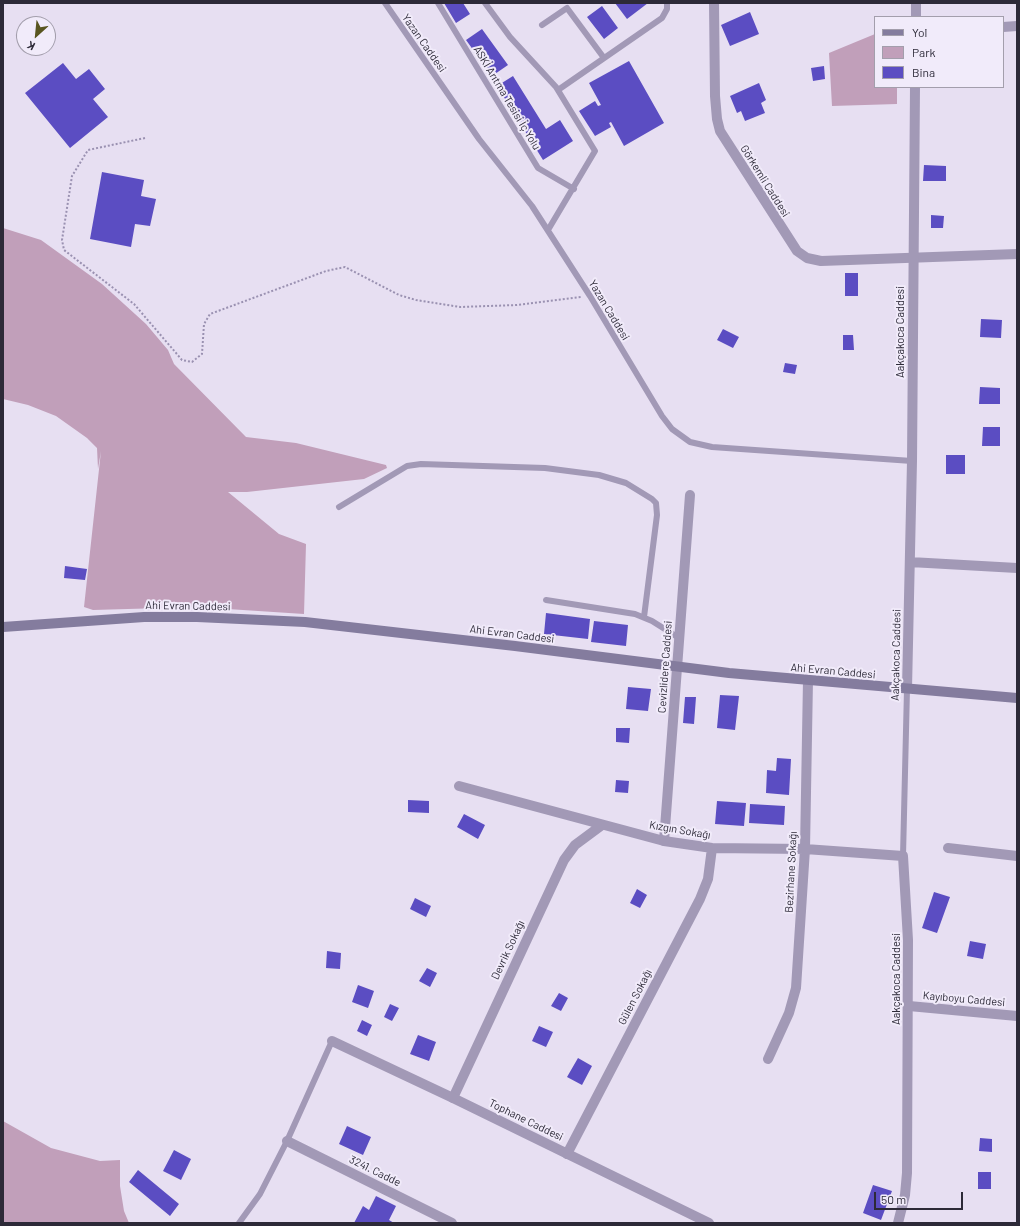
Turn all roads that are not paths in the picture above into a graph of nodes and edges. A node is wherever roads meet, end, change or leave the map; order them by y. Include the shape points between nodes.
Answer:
1 (385, 3) edge
2 (438, 3) edge
3 (485, 3) edge
4 (667, 3) edge
5 (714, 3) edge
6 (916, 3) edge
7 (916, 16) edge
8 (542, 24) dead end
9 (1017, 26) edge
10 (1004, 27) edge
11 (604, 58) junction
12 (915, 88) edge
13 (558, 90) junction
14 (574, 189) junction
15 (548, 230) junction
16 (1017, 254) edge
17 (913, 258) junction
18 (912, 461) junction
19 (690, 495) dead end
20 (339, 507) dead end
21 (910, 562) junction
22 (1017, 568) edge
23 (546, 600) dead end
24 (644, 617) junction
25 (3, 626) edge
26 (679, 638) junction
27 (677, 667) junction
28 (808, 680) junction
29 (907, 689) junction
30 (1017, 698) edge
31 (459, 786) dead end
32 (602, 824) junction
33 (664, 841) junction
34 (712, 848) junction
35 (948, 848) dead end
36 (805, 849) junction
37 (904, 856) junction
38 (1017, 856) edge
39 (909, 1006) junction
40 (1017, 1016) edge
41 (332, 1041) joint
42 (768, 1059) dead end
43 (453, 1098) junction
44 (287, 1141) junction
45 (567, 1154) junction
46 (239, 1223) edge
47 (452, 1223) edge
48 (708, 1223) edge
49 (898, 1223) edge

1 - 15 lane, Yazan Caddesi via 478,139
2 - 14 lane, ASKİ Arıtma Tesisi İç Yolu via 538,168
3 - 13 lane via 510,37
4 - 11 lane via 662,18
5 - 17 street, Görkemli Caddesi via 717,119 720,131 797,251 807,258 822,261
6 - 7 street
8 - 11 lane via 567,8
9 - 10 street
11 - 13 lane
12 - 17 street, Aakçakoca Caddesi
13 - 14 lane via 595,151
14 - 15 lane
15 - 18 lane, Yazan Caddesi via 662,416 672,429 690,442 712,447
16 - 17 street, Görkemli Caddesi
17 - 18 street, Aakçakoca Caddesi
18 - 21 street, Aakçakoca Caddesi
19 - 26 street, Cevizlidere Caddesi
20 - 24 lane via 408,466 421,464 545,468 599,475 626,483 656,504 657,515
21 - 22 street
21 - 29 street, Aakçakoca Caddesi
23 - 24 lane
24 - 26 lane
25 - 27 main road, Ahi Evran Caddesi via 144,617 247,618 402,632
26 - 27 street, Cevizlidere Caddesi
27 - 28 main road, Ahi Evran Caddesi
27 - 33 street, Cevizlidere Caddesi
28 - 29 main road, Ahi Evran Caddesi
28 - 36 street, Bezirhane Sokağı
29 - 30 main road, Ahi Evran Caddesi
29 - 37 lane, Aakçakoca Caddesi
31 - 32 street, Kızgın Sokağı
32 - 33 street, Kızgın Sokağı
32 - 43 street, Devrik Sokağı via 575,845 564,860
33 - 34 street, Kızgın Sokağı
34 - 36 street, Kızgın Sokağı
34 - 45 street, Gülen Sokağı via 708,879 700,899
35 - 38 street
36 - 37 street, Kızgın Sokağı
36 - 42 street, Bezirhane Sokağı via 796,988 789,1014
37 - 39 street, Aakçakoca Caddesi via 908,906
39 - 40 street, Kayıboyu Caddesi
39 - 49 street, Aakçakoca Caddesi via 906,1195
41 - 43 street, Tophane Caddesi
41 - 44 lane
43 - 45 street, Tophane Caddesi
44 - 46 lane via 260,1194
44 - 47 street, 3241. Cadde
45 - 48 street, Tophane Caddesi

